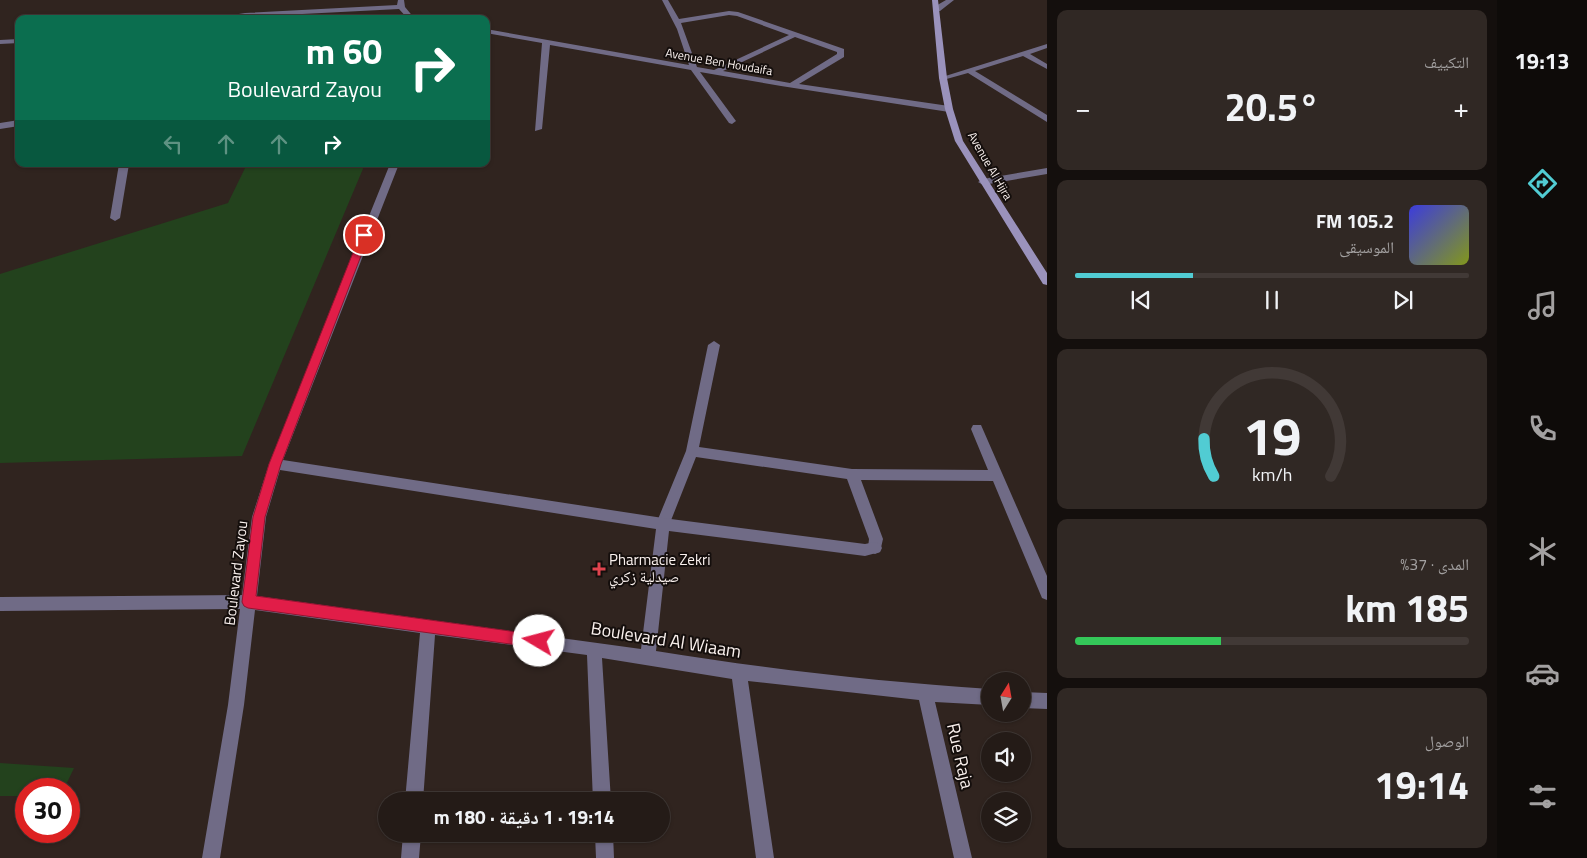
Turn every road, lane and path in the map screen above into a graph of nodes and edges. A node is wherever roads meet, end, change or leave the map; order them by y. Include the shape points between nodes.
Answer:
1 (321, 0) edge
2 (665, 0) edge
3 (952, 0) edge
4 (401, 4) edge
5 (936, 5) edge
6 (315, 13) junction
7 (245, 15) edge
8 (409, 15) edge
9 (677, 22) junction
10 (490, 32) edge
11 (796, 34) junction
12 (15, 41) edge
13 (0, 42) edge
14 (546, 42) junction
15 (1047, 46) edge
16 (1024, 54) junction
17 (1047, 67) edge
18 (694, 69) junction
19 (970, 71) junction
20 (715, 72) junction
21 (943, 78) junction
22 (792, 85) junction
23 (949, 109) junction
24 (1047, 119) edge
25 (732, 121) dead end
26 (15, 124) edge
27 (0, 126) edge
28 (538, 129) dead end
29 (124, 167) edge
30 (393, 167) edge
31 (1047, 171) edge
32 (982, 182) junction
33 (115, 218) dead end
34 (1047, 281) edge
35 (714, 345) dead end
36 (977, 429) dead end
37 (692, 451) junction
38 (275, 464) junction
39 (852, 474) junction
40 (997, 476) junction
41 (662, 524) junction
42 (1047, 593) edge
43 (248, 602) junction
44 (0, 604) edge
45 (428, 627) junction
46 (594, 648) junction
47 (648, 658) junction
48 (740, 672) junction
49 (925, 693) junction
50 (981, 696) edge
51 (1031, 700) edge
52 (1047, 701) edge
53 (415, 792) edge
54 (602, 792) edge
55 (411, 842) edge
56 (604, 842) edge
57 (211, 858) edge
58 (410, 858) edge
59 (605, 858) edge
60 (765, 858) edge
61 (963, 858) edge

1 - 6 street
2 - 9 street
3 - 5 street, Avenue Al Hijra
4 - 6 street
4 - 8 street
5 - 21 street, Avenue Al Hijra
6 - 7 street
9 - 11 street via 729,13
9 - 18 street
10 - 14 street, Avenue Ben Houdaifa
11 - 20 street
11 - 22 street via 841,52
12 - 13 street
14 - 18 street, Avenue Ben Houdaifa
14 - 28 street
15 - 16 street
16 - 17 street
16 - 19 street
18 - 20 street, Avenue Ben Houdaifa
18 - 25 street
19 - 21 street
19 - 24 street
20 - 22 street, Avenue Ben Houdaifa
21 - 23 street, Avenue Al Hijra
22 - 23 street, Avenue Ben Houdaifa
23 - 32 street, Avenue Al Hijra via 959,141
26 - 27 street
29 - 33 street
30 - 38 street, Boulevard Zayou
31 - 32 street
32 - 34 street, Avenue Al Hijra
35 - 37 street
36 - 40 street
37 - 39 street
37 - 41 street
38 - 41 street
38 - 43 street, Boulevard Zayou via 259,517
39 - 40 street
39 - 41 street via 876,539 875,548 865,550
40 - 42 street
41 - 47 street
43 - 44 street, Boulevard Al Wiaam
43 - 45 street, Boulevard Al Wiaam
43 - 57 street, Boulevard Zayou via 236,705
45 - 46 street, Boulevard Al Wiaam
45 - 53 street
46 - 47 street, Boulevard Al Wiaam
46 - 54 street
47 - 48 street, Boulevard Al Wiaam
48 - 49 street, Boulevard Al Wiaam
48 - 60 street
49 - 50 street, Boulevard Al Wiaam
49 - 61 street, Rue Raja
51 - 52 street
55 - 58 street
56 - 59 street

